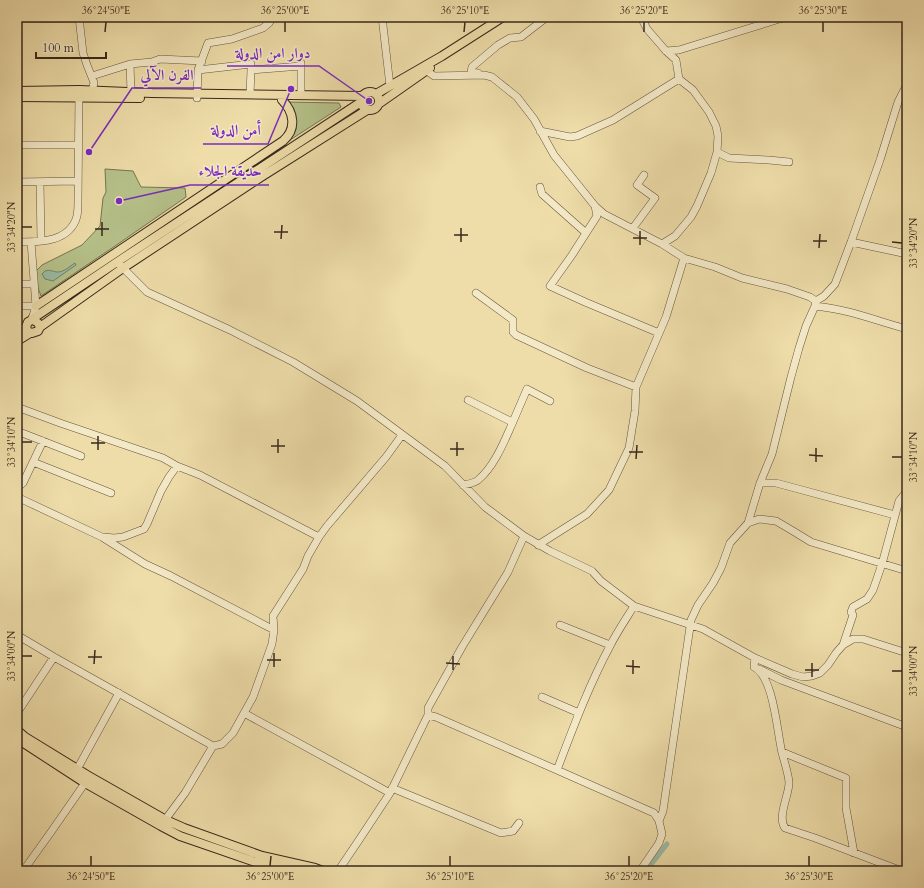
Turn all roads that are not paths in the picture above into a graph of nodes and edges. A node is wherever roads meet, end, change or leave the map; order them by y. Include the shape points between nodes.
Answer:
1 (273, 17) edge
2 (382, 17) edge
3 (503, 17) edge
4 (547, 17) edge
5 (641, 17) edge
6 (786, 17) edge
7 (80, 18) edge
8 (17, 19) edge
9 (666, 50) junction
10 (442, 56) junction
11 (202, 61) junction
12 (130, 64) junction
13 (198, 70) junction
14 (252, 70) junction
15 (427, 70) junction
16 (484, 75) junction
17 (92, 76) junction
18 (679, 79) junction
19 (907, 84) edge
20 (390, 86) junction
21 (17, 91) edge
22 (92, 91) junction
23 (131, 92) junction
24 (79, 94) junction
25 (250, 94) junction
26 (376, 94) junction
27 (301, 95) junction
28 (198, 96) junction
29 (17, 97) edge
30 (362, 99) junction
31 (282, 100) junction
32 (380, 103) junction
33 (367, 110) junction
34 (540, 131) junction
35 (283, 141) junction
36 (17, 145) edge
37 (78, 145) junction
38 (288, 149) junction
39 (717, 152) junction
40 (789, 162) dead end
41 (644, 175) dead end
42 (78, 181) junction
43 (17, 182) edge
44 (40, 182) junction
45 (540, 187) dead end
46 (204, 194) junction
47 (213, 204) junction
48 (595, 206) junction
49 (633, 228) junction
50 (586, 233) junction
51 (17, 242) edge
52 (31, 242) junction
53 (41, 242) junction
54 (851, 242) junction
55 (662, 244) junction
56 (907, 254) edge
57 (684, 258) junction
58 (120, 265) junction
59 (17, 284) edge
60 (34, 284) junction
61 (476, 293) dead end
62 (816, 304) junction
63 (17, 306) edge
64 (36, 306) junction
65 (32, 319) junction
66 (40, 327) junction
67 (907, 329) edge
68 (28, 330) junction
69 (17, 332) edge
70 (659, 333) junction
71 (17, 341) edge
72 (636, 387) junction
73 (468, 400) dead end
74 (550, 401) dead end
75 (17, 407) edge
76 (512, 424) junction
77 (17, 432) edge
78 (402, 435) junction
79 (43, 441) junction
80 (82, 456) dead end
81 (33, 462) junction
82 (177, 466) junction
83 (760, 483) junction
84 (463, 485) junction
85 (17, 488) edge
86 (907, 491) edge
87 (111, 493) dead end
88 (17, 497) edge
89 (895, 515) junction
90 (748, 523) junction
91 (524, 536) junction
92 (102, 537) junction
93 (319, 537) junction
94 (538, 545) junction
95 (882, 564) junction
96 (907, 571) edge
97 (634, 606) junction
98 (560, 624) dead end
99 (690, 625) junction
100 (274, 630) junction
101 (17, 635) edge
102 (843, 644) junction
103 (610, 645) junction
104 (907, 653) edge
105 (54, 657) junction
106 (755, 658) junction
107 (759, 669) junction
108 (120, 693) junction
109 (542, 697) dead end
110 (17, 713) edge
111 (244, 713) junction
112 (579, 713) junction
113 (428, 715) junction
114 (907, 727) edge
115 (17, 730) edge
116 (17, 738) edge
117 (213, 746) junction
118 (782, 752) junction
119 (557, 770) junction
120 (76, 772) junction
121 (85, 783) junction
122 (391, 791) junction
123 (659, 821) junction
124 (163, 823) junction
125 (518, 823) dead end
126 (854, 853) junction
127 (261, 864) edge
128 (907, 866) edge
129 (23, 871) edge
130 (296, 871) edge
131 (323, 871) edge
132 (338, 871) edge
133 (640, 871) edge
134 (903, 871) edge

1 - 11 street via 263,28 232,39 208,43
2 - 20 street
3 - 10 main road
4 - 16 street via 521,36 510,38 498,45 472,67 471,72
5 - 9 street via 647,29
6 - 9 street via 679,50
7 - 8 street
7 - 17 street via 83,53
9 - 18 street via 676,60
10 - 15 main road
10 - 20 main road
11 - 12 street via 160,59
11 - 13 street
12 - 17 street
12 - 23 street
13 - 14 street via 251,64
13 - 28 street
14 - 25 street
14 - 27 street via 301,64
15 - 16 street via 434,76
15 - 32 main road
16 - 34 street via 492,77 517,97
17 - 22 street
18 - 34 street via 613,120 577,136
18 - 39 street via 693,90 709,112 718,136
19 - 54 street via 898,102
20 - 26 main road
21 - 24 main road
22 - 23 main road
22 - 24 main road
23 - 28 main road
24 - 28 main road
24 - 29 main road
24 - 37 street
25 - 27 main road
25 - 28 main road
26 - 30 main road via 366,93
26 - 32 main road
27 - 30 main road
28 - 31 main road
30 - 31 main road
30 - 33 main road
30 - 38 main road
31 - 35 main road via 290,110 292,122 289,135
32 - 33 main road via 375,109
33 - 47 main road
34 - 48 street via 554,155
35 - 38 main road
35 - 46 main road
36 - 37 street
37 - 42 street
38 - 47 main road
39 - 40 street via 729,158
39 - 55 street via 691,217 675,236
41 - 49 street via 637,185 655,198
42 - 44 street
42 - 53 street via 78,200 73,225 54,239
43 - 44 street
44 - 53 street
45 - 50 street via 542,194
46 - 47 main road
46 - 64 main road
47 - 58 main road
48 - 49 street via 604,214
48 - 50 street via 597,216
49 - 55 street
50 - 70 street via 550,286
51 - 52 street
52 - 53 street
52 - 60 street
54 - 56 street
54 - 62 street via 835,284
55 - 57 street
57 - 62 street via 810,297
57 - 70 street
58 - 65 main road
58 - 66 main road
58 - 78 street via 147,292 293,362 357,401
59 - 60 street
60 - 64 street
61 - 72 street via 513,320 513,332 516,335 587,368
62 - 67 street
62 - 83 street via 799,348 772,454
63 - 64 street
64 - 65 street
65 - 66 main road
65 - 68 main road via 28,322
66 - 68 main road via 32,334
68 - 69 main road
68 - 71 main road
70 - 72 street
72 - 94 street via 629,448 609,490 588,514
73 - 76 street
74 - 76 street via 527,389
75 - 82 street via 163,458
76 - 84 street via 490,467 477,482
77 - 79 street
78 - 84 street via 445,466
78 - 93 street
79 - 80 street
79 - 81 street
81 - 85 street via 23,483
81 - 87 street
82 - 92 street via 161,491 144,529 123,537
82 - 93 street via 200,475
83 - 89 street via 776,483
83 - 90 street
84 - 91 street via 485,507
86 - 89 street via 899,501
88 - 92 street
89 - 95 street
90 - 95 street via 759,519 776,521 811,542
90 - 99 street via 730,543 722,568 698,605
91 - 94 street
91 - 113 street via 508,572 428,708
92 - 100 street via 145,564
93 - 100 street via 303,569 273,616
94 - 97 street via 592,571
95 - 96 street
95 - 102 street via 867,599 853,606 853,615
97 - 99 street
97 - 103 street
98 - 103 street
99 - 106 street via 703,629
99 - 123 street via 663,812
100 - 111 street via 272,644 253,697
101 - 105 street
102 - 104 street via 852,639 863,639
102 - 106 street via 828,665 820,673 812,676 792,674
103 - 112 street
105 - 108 street
105 - 110 street
106 - 107 street via 754,666
107 - 114 street via 781,680
107 - 118 street via 773,698
108 - 117 street
108 - 120 street
109 - 112 street
111 - 117 street via 233,733 222,744
111 - 122 street
112 - 119 street
113 - 119 street
113 - 122 street
115 - 120 main road
116 - 120 main road
117 - 124 street via 185,793
118 - 126 street via 846,778 846,808
118 - 126 street via 789,782 782,824 785,828
119 - 123 street via 654,814
120 - 121 main road
120 - 124 main road via 87,775
121 - 124 main road
121 - 129 street
122 - 125 street via 501,834 513,831
122 - 132 street
123 - 133 street via 662,834 659,843
124 - 127 main road
126 - 134 street
127 - 130 main road
127 - 131 main road via 315,868
128 - 134 street

